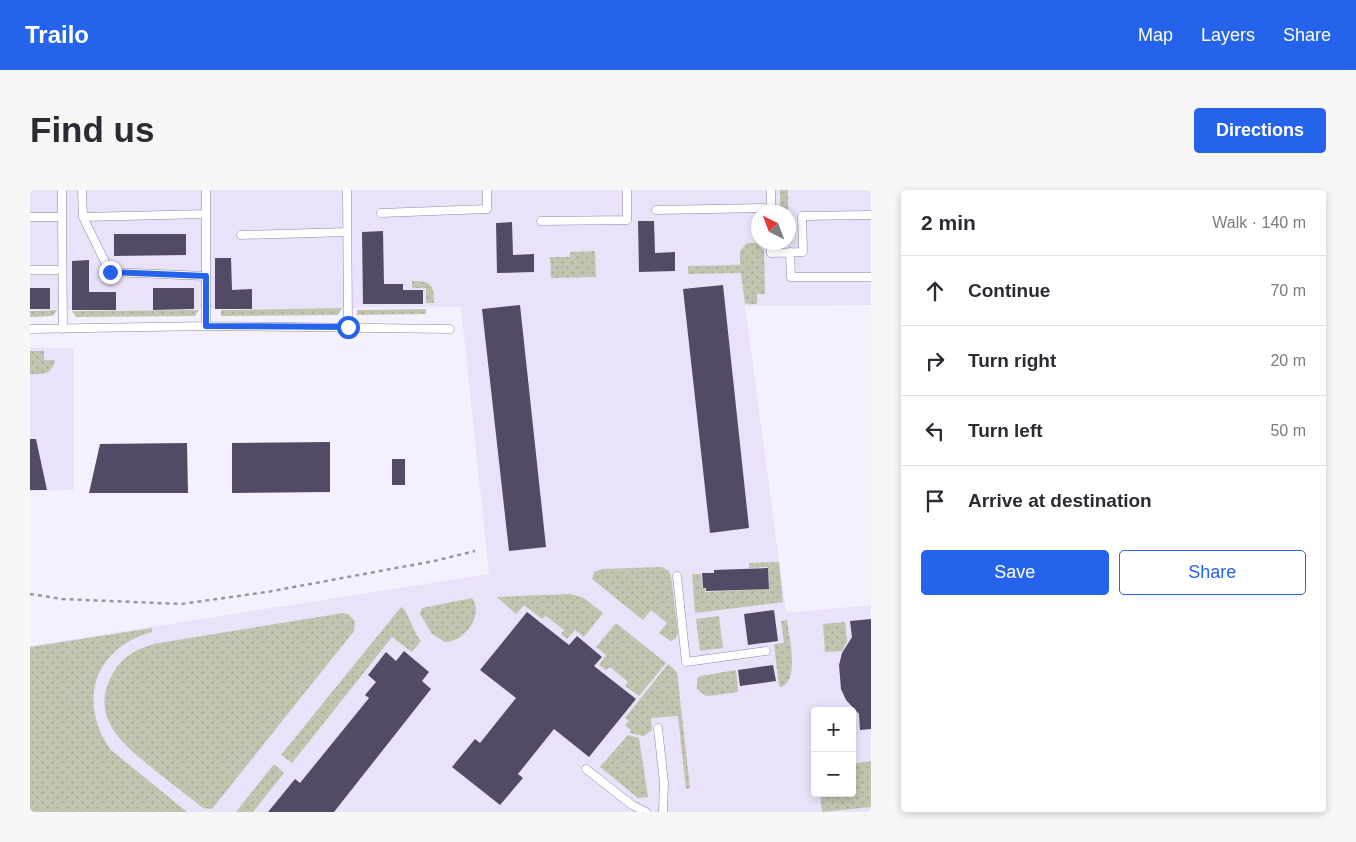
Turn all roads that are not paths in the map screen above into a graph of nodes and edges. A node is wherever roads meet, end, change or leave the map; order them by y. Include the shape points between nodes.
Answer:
1 (62, 190) edge
2 (82, 190) edge
3 (206, 190) edge
4 (347, 190) edge
5 (487, 190) edge
6 (627, 190) edge
7 (770, 190) edge
8 (771, 205) edge
9 (656, 210) dead end
10 (751, 210) edge
11 (381, 213) dead end
12 (206, 214) junction
13 (871, 215) edge
14 (30, 217) edge
15 (62, 217) junction
16 (83, 217) junction
17 (541, 221) dead end
18 (347, 232) junction
19 (241, 235) dead end
20 (771, 250) edge
21 (790, 252) junction
22 (30, 270) edge
23 (62, 270) junction
24 (206, 276) junction
25 (871, 277) edge
26 (206, 326) junction
27 (348, 327) junction
28 (30, 329) edge
29 (63, 329) junction
30 (450, 329) dead end
31 (677, 576) dead end
32 (766, 651) dead end
33 (658, 728) dead end
34 (586, 769) dead end
35 (646, 812) edge
36 (663, 812) edge

1 - 15 lane
2 - 16 lane
3 - 12 lane
4 - 18 lane
5 - 11 lane via 486,209
6 - 17 lane via 627,220
7 - 8 lane
9 - 10 lane
12 - 16 lane
12 - 24 lane
13 - 21 lane via 802,216 803,252
14 - 15 lane
15 - 23 lane
16 - 24 lane via 110,272
18 - 19 lane
18 - 27 lane
20 - 21 lane via 771,253
21 - 25 lane via 791,277
22 - 23 lane
23 - 29 lane
24 - 26 lane
26 - 27 lane
26 - 29 lane
27 - 30 lane
28 - 29 lane
31 - 32 lane via 686,662
33 - 36 lane via 664,783
34 - 35 lane

